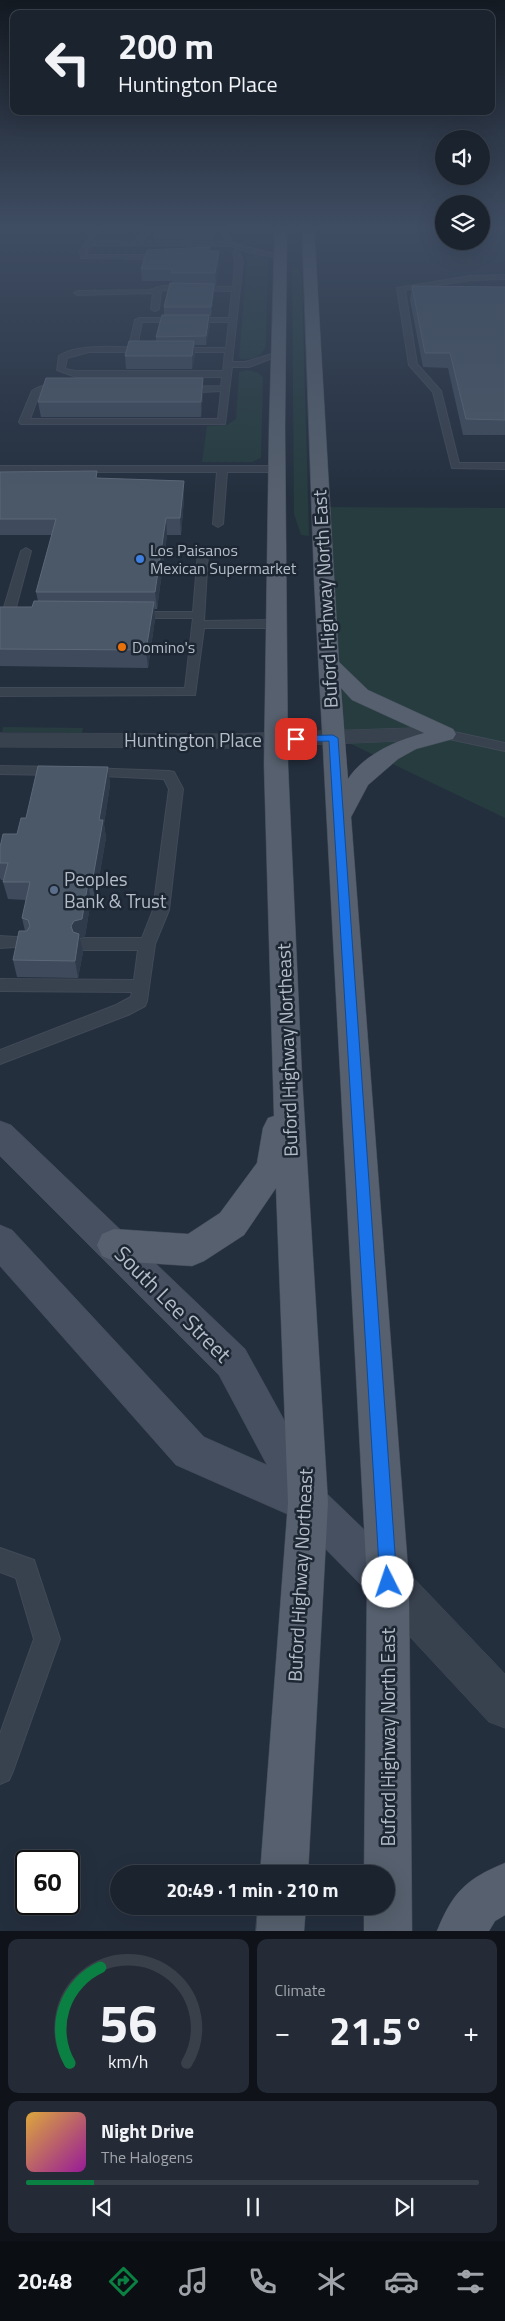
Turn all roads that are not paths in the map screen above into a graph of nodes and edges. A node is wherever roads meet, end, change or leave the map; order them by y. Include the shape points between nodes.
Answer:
1 (233, 316) edge
2 (278, 316) edge
3 (312, 316) edge
4 (405, 316) edge
5 (233, 320) junction
6 (134, 342) edge
7 (230, 350) junction
8 (279, 354) junction
9 (246, 365) junction
10 (228, 369) junction
11 (261, 369) dead end
12 (80, 388) edge
13 (226, 388) junction
14 (175, 390) edge
15 (505, 466) edge
16 (0, 469) edge
17 (222, 469) junction
18 (277, 469) junction
19 (218, 524) dead end
20 (26, 551) dead end
21 (203, 552) dead end
22 (36, 614) edge
23 (122, 614) edge
24 (199, 620) junction
25 (276, 624) junction
26 (329, 664) junction
27 (0, 692) edge
28 (445, 734) junction
29 (333, 738) junction
30 (277, 739) junction
31 (0, 740) edge
32 (505, 747) edge
33 (0, 770) edge
34 (339, 816) junction
35 (0, 942) edge
36 (25, 942) edge
37 (84, 944) dead end
38 (147, 944) junction
39 (0, 985) edge
40 (141, 986) junction
41 (4, 1050) edge
42 (288, 1077) junction
43 (0, 1135) edge
44 (0, 1240) edge
45 (114, 1245) junction
46 (308, 1503) junction
47 (0, 1560) edge
48 (388, 1582) junction
49 (505, 1706) edge
50 (0, 1771) edge
51 (285, 1865) edge
52 (505, 1887) edge
53 (281, 1915) edge
54 (280, 1931) edge
55 (388, 1931) edge
56 (461, 1931) edge

1 - 5 lane
2 - 8 main road, Buford Highway Northeast
3 - 26 main road, Buford Highway North East
4 - 15 lane via 413,365 437,391 455,466
5 - 6 lane via 139,320
5 - 7 lane
7 - 10 lane
7 - 10 lane via 160,350 106,362
8 - 9 lane
8 - 18 main road, Buford Highway Northeast via 274,376
9 - 10 lane
9 - 11 lane
10 - 13 lane
12 - 13 lane via 37,390 24,422 222,422
13 - 14 lane
16 - 17 lane
17 - 18 lane
17 - 19 lane
18 - 25 main road, Buford Highway Northeast
20 - 22 lane via 8,614
21 - 24 lane
23 - 24 lane
24 - 25 lane
24 - 27 lane via 191,692
25 - 30 main road, Buford Highway Northeast
26 - 28 main road via 360,695
26 - 29 main road, Buford Highway North East
28 - 29 street, Huntington Place
28 - 32 lane
28 - 34 main road via 408,744 390,754 359,780
29 - 30 street, Huntington Place
29 - 34 main road, Buford Highway North East
30 - 31 street, Huntington Place
30 - 42 main road, Buford Highway Northeast
33 - 38 lane via 169,775 176,789 161,910
34 - 48 main road, Buford Highway North East
35 - 36 lane
37 - 38 lane
38 - 40 lane
39 - 40 lane
40 - 41 lane via 139,1001 122,1010
42 - 45 main road via 272,1168 232,1224 192,1250
42 - 46 main road, Buford Highway Northeast
43 - 45 main road, South Lee Street
44 - 46 main road, South Lee Street via 190,1451
45 - 46 main road, South Lee Street via 232,1362
46 - 48 main road, South Lee Street
46 - 51 main road, Buford Highway Northeast
47 - 50 lane via 25,1569 47,1639
48 - 49 street, South Lee Street
48 - 55 main road, Buford Highway North East
52 - 56 main road via 478,1904
53 - 54 main road

